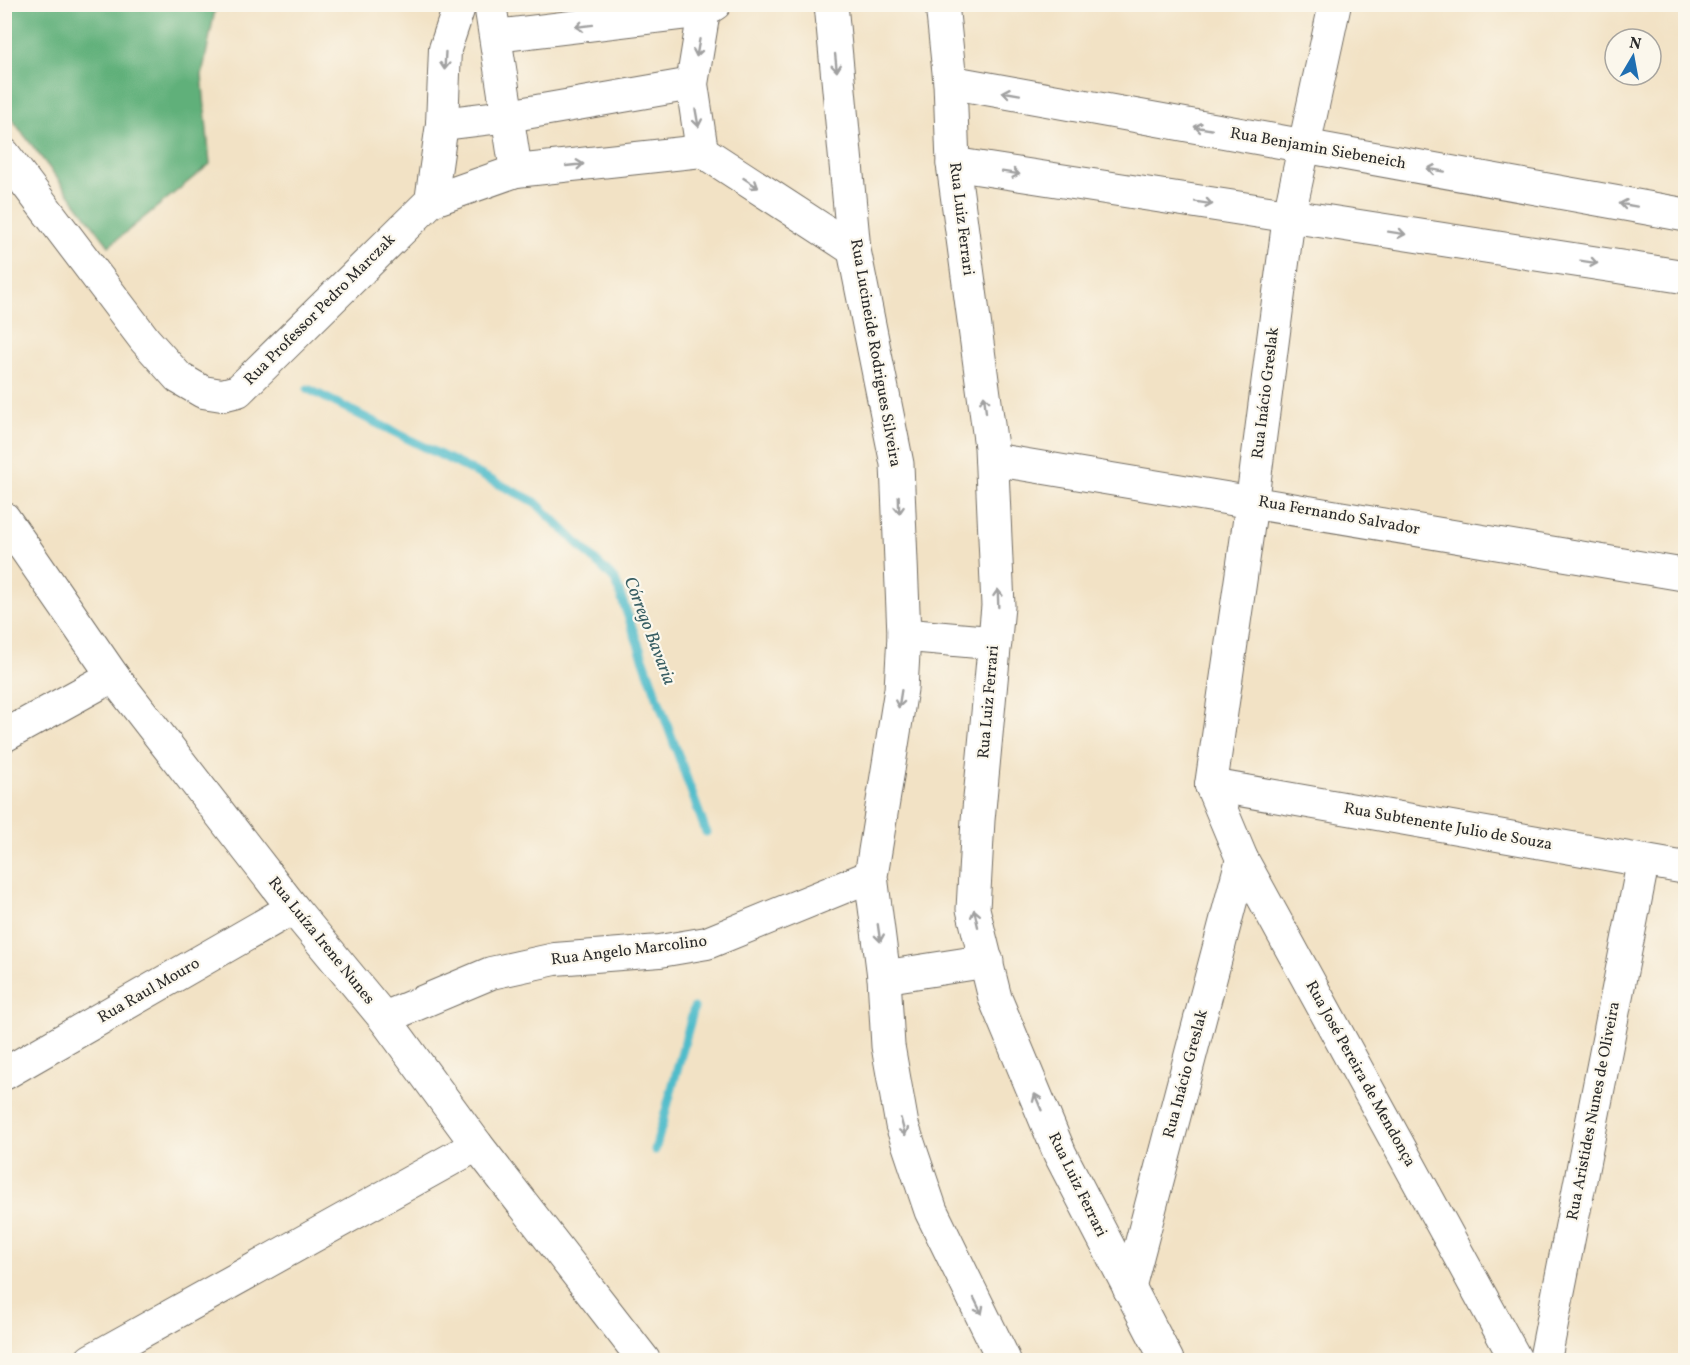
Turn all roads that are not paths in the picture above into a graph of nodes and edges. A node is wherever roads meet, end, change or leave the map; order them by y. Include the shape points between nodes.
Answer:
1 (460, 4) edge
2 (490, 4) edge
3 (831, 4) edge
4 (942, 4) edge
5 (1335, 4) edge
6 (710, 8) edge
7 (496, 36) junction
8 (950, 82) junction
9 (692, 84) junction
10 (508, 116) junction
11 (442, 124) junction
12 (1303, 146) junction
13 (702, 151) junction
14 (4, 154) edge
15 (953, 164) junction
16 (516, 171) junction
17 (431, 201) junction
18 (1686, 215) edge
19 (1289, 216) junction
20 (854, 250) junction
21 (1686, 277) edge
22 (991, 459) junction
23 (1252, 501) junction
24 (4, 518) edge
25 (1686, 575) edge
26 (904, 635) junction
27 (994, 643) junction
28 (113, 676) junction
29 (4, 736) edge
30 (1211, 785) junction
31 (1242, 859) junction
32 (1643, 861) junction
33 (1686, 868) edge
34 (871, 876) junction
35 (293, 908) junction
36 (987, 961) junction
37 (884, 977) junction
38 (384, 1018) junction
39 (4, 1074) edge
40 (477, 1145) junction
41 (1129, 1289) junction
42 (91, 1360) edge
43 (644, 1360) edge
44 (1005, 1360) edge
45 (1167, 1360) edge
46 (1516, 1360) edge
47 (1545, 1360) edge

1 -> 11 street via 446,49
2 - 7 street
3 -> 20 street, Rua Lucineide Rodrigues Silveira
4 - 8 street, Rua Luiz Ferrari
5 - 12 street, Rua Inácio Greslak
6 -> 7 street
6 -> 9 street
7 - 10 street
12 -> 8 street, Rua Benjamin Siebeneich
8 - 15 street, Rua Luiz Ferrari
9 - 10 street
9 -> 13 street
10 - 11 street
10 - 16 street
11 - 17 street
18 -> 12 street, Rua Benjamin Siebeneich
12 - 19 street, Rua Inácio Greslak
16 -> 13 street
13 -> 20 street
14 - 17 street, Rua Professor Pedro Marczak via 179,378 203,392 222,395 238,391
15 -> 19 street
22 -> 15 street, Rua Luiz Ferrari
16 - 17 street
19 -> 21 street
19 - 23 street, Rua Inácio Greslak
20 -> 26 street, Rua Lucineide Rodrigues Silveira via 897,465
22 - 23 street, Rua Fernando Salvador
27 -> 22 street, Rua Luiz Ferrari via 998,606
23 - 25 street, Rua Fernando Salvador
23 - 30 street, Rua Inácio Greslak
24 - 28 street, Rua Luíza Irene Nunes
26 - 27 street
26 -> 34 street, Rua Lucineide Rodrigues Silveira via 902,689
36 -> 27 street, Rua Luiz Ferrari via 973,909
28 - 29 street
28 - 35 street, Rua Luíza Irene Nunes
30 - 31 street, Rua José Pereira de Mendonça
30 - 32 street, Rua Subtenente Julio de Souza
31 - 41 street, Rua Inácio Greslak
31 - 46 street, Rua José Pereira de Mendonça
32 - 33 street, Rua Subtenente Julio de Souza
32 - 47 street, Rua Aristides Nunes de Oliveira
34 -> 37 street, Rua Lucineide Rodrigues Silveira
34 - 38 street, Rua Angelo Marcolino via 707,944 555,959 491,973
35 - 38 street, Rua Luíza Irene Nunes
35 - 39 street, Rua Raul Mouro
36 - 37 street
41 -> 36 street, Rua Luiz Ferrari via 1060,1154 995,998
37 -> 44 street, Rua Lucineide Rodrigues Silveira via 888,1046 902,1125 931,1211
38 - 40 street, Rua Luíza Irene Nunes
40 - 42 street
40 - 43 street, Rua Luíza Irene Nunes
41 - 45 street, Rua Luiz Ferrari

